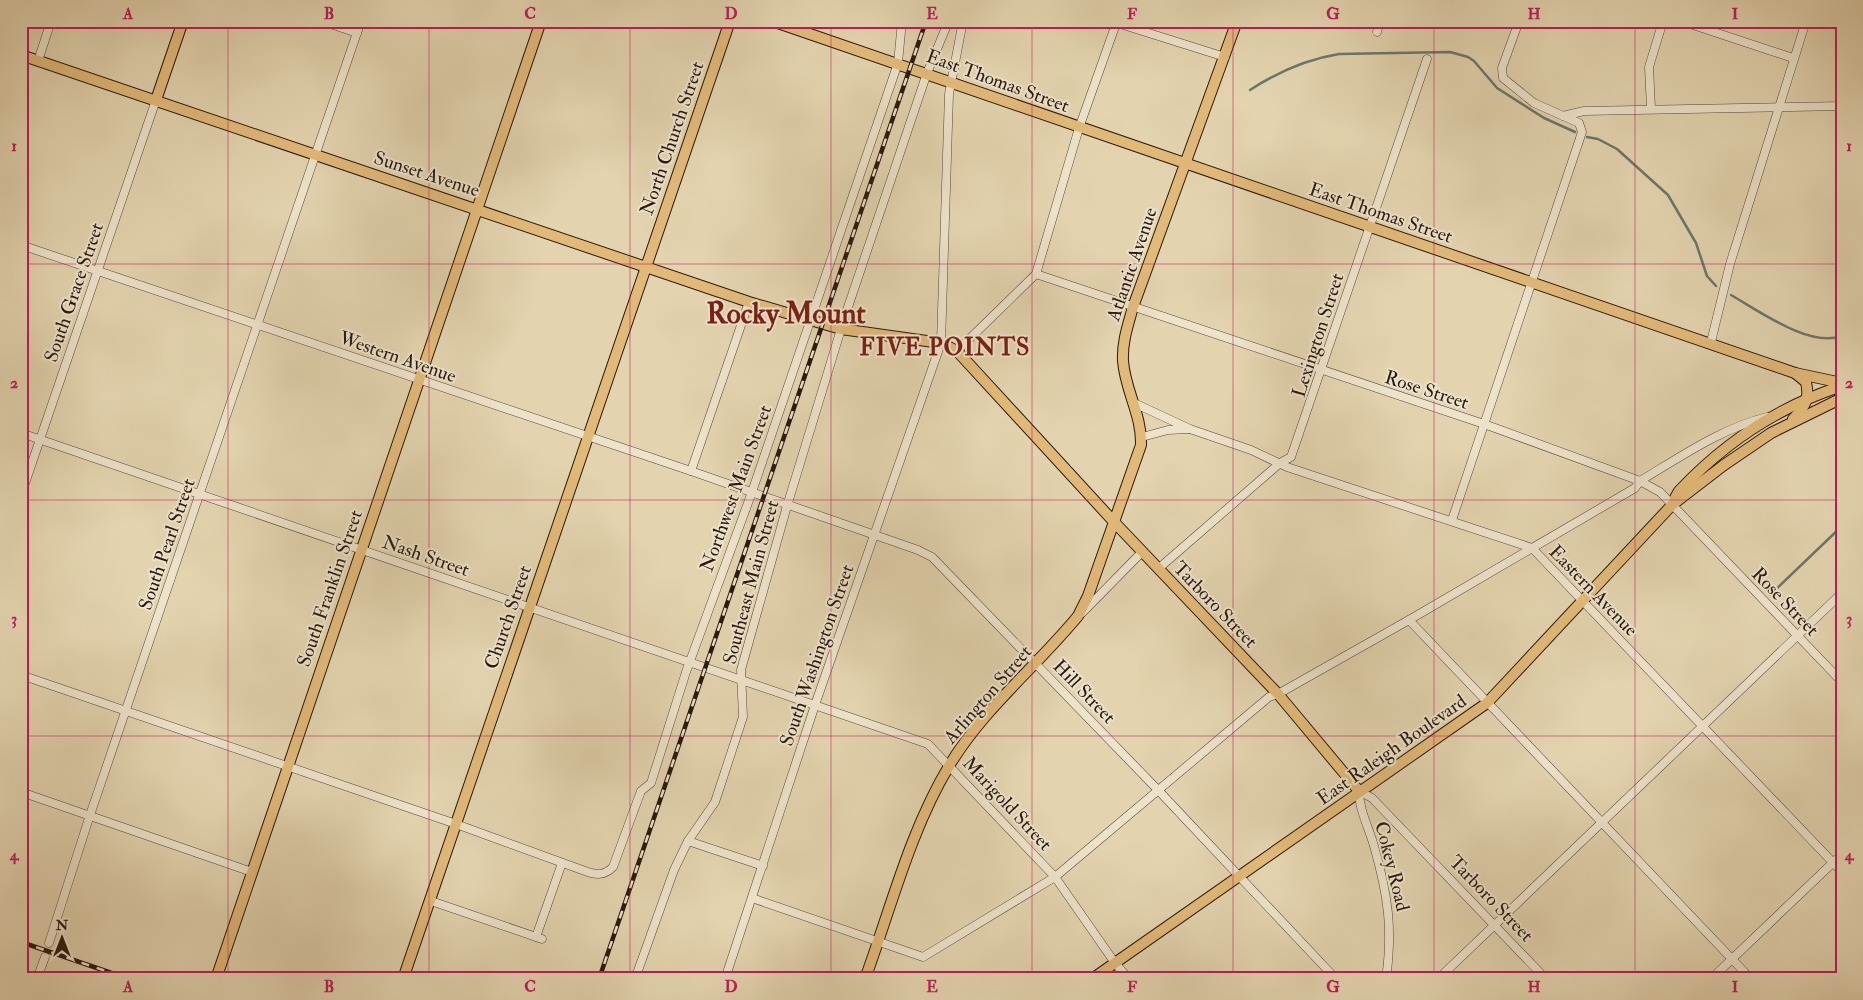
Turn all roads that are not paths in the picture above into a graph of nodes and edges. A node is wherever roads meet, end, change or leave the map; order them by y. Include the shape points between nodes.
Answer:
1 (51, 21) edge
2 (183, 21) edge
3 (322, 21) edge
4 (361, 21) edge
5 (541, 21) edge
6 (730, 21) edge
7 (772, 21) edge
8 (902, 21) edge
9 (1237, 21) edge
10 (1380, 21) edge
11 (1519, 21) edge
12 (1663, 21) edge
13 (1681, 21) edge
14 (1806, 21) edge
15 (1827, 21) edge
16 (1117, 22) edge
17 (963, 23) edge
18 (1842, 25) edge
19 (1377, 32) dead end
20 (357, 33) junction
21 (21, 55) edge
22 (1225, 57) junction
23 (1427, 58) dead end
24 (1793, 58) junction
25 (38, 61) junction
26 (898, 63) junction
27 (927, 73) junction
28 (950, 81) junction
29 (156, 100) junction
30 (1842, 106) edge
31 (1651, 108) junction
32 (1778, 108) junction
33 (1564, 116) junction
34 (1080, 128) junction
35 (315, 155) junction
36 (1185, 164) junction
37 (478, 208) junction
38 (1370, 226) junction
39 (21, 245) edge
40 (645, 266) junction
41 (98, 270) junction
42 (1036, 274) junction
43 (1531, 281) junction
44 (749, 302) junction
45 (1133, 307) junction
46 (811, 321) junction
47 (257, 324) junction
48 (822, 324) joint
49 (841, 328) junction
50 (1711, 342) junction
51 (941, 343) junction
52 (957, 351) junction
53 (1322, 372) junction
54 (1794, 373) junction
55 (419, 380) junction
56 (1842, 384) edge
57 (1808, 398) junction
58 (1842, 398) edge
59 (1134, 403) junction
60 (1772, 415) junction
61 (1484, 424) junction
62 (1788, 424) junction
63 (1190, 429) junction
64 (21, 433) edge
65 (588, 436) junction
66 (1142, 437) junction
67 (40, 439) junction
68 (1280, 463) junction
69 (691, 471) junction
70 (1640, 481) junction
71 (752, 492) junction
72 (21, 495) edge
73 (200, 495) junction
74 (764, 497) joint
75 (1672, 505) junction
76 (787, 506) junction
77 (1452, 520) junction
78 (1115, 523) junction
79 (875, 535) junction
80 (1532, 548) junction
81 (361, 549) junction
82 (1142, 552) junction
83 (1158, 569) junction
84 (1842, 593) edge
85 (1582, 599) junction
86 (529, 607) junction
87 (1078, 616) junction
88 (1410, 620) junction
89 (1798, 637) junction
90 (690, 663) junction
91 (1035, 664) junction
92 (706, 669) joint
93 (21, 675) edge
94 (743, 682) junction
95 (1842, 682) edge
96 (1278, 694) junction
97 (1487, 703) junction
98 (815, 705) junction
99 (126, 710) junction
100 (1702, 726) junction
101 (950, 765) junction
102 (287, 766) junction
103 (1158, 790) junction
104 (1359, 791) junction
105 (21, 792) edge
106 (90, 815) junction
107 (1601, 822) junction
108 (456, 824) junction
109 (688, 841) junction
110 (1842, 854) edge
111 (1833, 863) junction
112 (562, 864) junction
113 (762, 866) junction
114 (252, 872) junction
115 (1842, 872) edge
116 (1239, 876) junction
117 (1055, 877) junction
118 (752, 898) junction
119 (430, 901) junction
120 (1494, 924) junction
121 (879, 942) junction
122 (49, 943) dead end
123 (45, 957) dead end
124 (1732, 959) junction
125 (1115, 963) junction
126 (37, 979) edge
127 (216, 979) edge
128 (404, 979) edge
129 (635, 979) edge
130 (725, 979) edge
131 (865, 979) edge
132 (1092, 979) edge
133 (1121, 979) edge
134 (1129, 979) edge
135 (1336, 979) edge
136 (1386, 979) edge
137 (1438, 979) edge
138 (1546, 979) edge
139 (1711, 979) edge
140 (1751, 979) edge

1 - 25 street
2 - 29 main road
3 - 20 street
4 - 20 street, South Pearl Street
5 - 37 main road, South Franklin Street
6 - 40 main road, North Church Street
7 - 26 main road, East Thomas Street
8 - 26 street, Northwest Main Street
9 - 22 main road, Atlantic Avenue
10 - 19 street
11 - 33 street via 1502,68 1503,78 1534,103
12 - 31 street via 1650,67
13 - 24 street
14 - 24 street
15 - 18 street
16 - 22 street
16 - 34 street
17 - 27 street, Southeast Main Street via 947,25
17 - 28 street, South Washington Street
20 - 35 street, South Pearl Street
21 - 25 main road, Sunset Avenue
22 - 36 main road, Atlantic Avenue
23 - 38 street, Lexington Street
24 - 32 street
25 - 29 main road, Sunset Avenue
26 - 27 main road, East Thomas Street
26 - 46 street, Northwest Main Street
27 - 28 main road, East Thomas Street
27 - 49 street, Southeast Main Street
28 - 34 main road, East Thomas Street
28 - 51 street, South Washington Street
29 - 35 main road, Sunset Avenue
29 - 41 street, South Grace Street
30 - 32 street
31 - 32 street
31 - 33 street via 1584,111
32 - 50 street via 1730,264
33 - 43 street via 1579,123 1582,132
34 - 36 main road, East Thomas Street
34 - 42 street
35 - 37 main road, Sunset Avenue
35 - 47 street, South Pearl Street
36 - 38 main road, East Thomas Street
36 - 45 main road, Atlantic Avenue
37 - 40 main road, Sunset Avenue
37 - 55 main road, South Franklin Street
38 - 43 main road, East Thomas Street
38 - 53 street, Lexington Street
39 - 41 street, Western Avenue
40 - 44 main road, Sunset Avenue
40 - 65 main road, Church Street
41 - 47 street, Western Avenue
41 - 67 street, South Grace Street
42 - 45 street, Rose Street
42 - 52 street
43 - 50 main road, East Thomas Street
43 - 61 street
44 - 46 main road, Sunset Avenue
44 - 69 street
45 - 53 street, Rose Street
45 - 59 main road, Atlantic Avenue via 1124,340 1123,362
46 - 48 main road, Sunset Avenue
46 - 71 street, Northwest Main Street
47 - 55 street, Western Avenue
47 - 73 street, South Pearl Street
48 - 49 main road, Tarboro Street
49 - 51 main road, Tarboro Street
49 - 76 street, Southeast Main Street
50 - 54 main road, East Thomas Street
51 - 52 main road, Tarboro Street
51 - 79 street, South Washington Street
52 - 78 main road, Tarboro Street
53 - 61 street, Rose Street
53 - 68 street, Lexington Street via 1293,454
54 - 56 main road, East Thomas Street
54 - 57 main road via 1806,382
55 - 65 street, Western Avenue
55 - 81 main road, South Franklin Street
56 - 57 main road, East Raleigh Boulevard
57 - 60 main road, East Raleigh Boulevard
57 - 62 main road via 1802,410
58 - 62 main road, East Raleigh Boulevard
59 - 63 street, Eastern Avenue
59 - 66 main road, Atlantic Avenue
60 - 70 street via 1738,427
60 - 75 main road, East Raleigh Boulevard via 1711,458 1679,491
61 - 70 street, Rose Street
61 - 77 street
62 - 75 main road, East Raleigh Boulevard via 1743,451
63 - 66 street via 1168,430
63 - 68 street, Eastern Avenue
64 - 67 street, Nash Street
65 - 69 street, Western Avenue
65 - 86 main road, Church Street
66 - 78 main road, Atlantic Avenue
67 - 72 street, South Grace Street
67 - 73 street, Nash Street
68 - 77 street, Eastern Avenue
68 - 83 street, Lexington Street
69 - 71 street, Western Avenue
70 - 75 street, Rose Street via 1650,485
70 - 80 street via 1635,488
71 - 74 street, Western Avenue
71 - 90 street, Northwest Main Street
73 - 81 street, Nash Street
73 - 99 street, South Pearl Street
74 - 76 street, Hill Street
75 - 85 main road, East Raleigh Boulevard
75 - 89 street, Rose Street
76 - 79 street, Hill Street
76 - 94 street, Southeast Main Street via 741,670
77 - 80 street, Eastern Avenue
78 - 82 main road, Tarboro Street
78 - 87 main road, Arlington Street
79 - 91 street, Hill Street via 932,557
79 - 98 street, South Washington Street
80 - 85 street, Eastern Avenue
80 - 88 street
81 - 86 street, Nash Street
81 - 102 main road, South Franklin Street
82 - 83 main road, Tarboro Street
82 - 87 street
83 - 96 main road, Tarboro Street
84 - 89 street
85 - 97 main road, East Raleigh Boulevard
85 - 100 street, Eastern Avenue
86 - 90 street, Nash Street
86 - 108 main road, Church Street
87 - 91 main road, Arlington Street
88 - 96 street
88 - 97 street
89 - 95 street, Rose Street
89 - 100 street
90 - 92 street, Nash Street
90 - 112 street, Northwest Main Street via 651,782 641,791 613,867 599,875
91 - 101 main road, Arlington Street via 978,726
91 - 103 street, Hill Street
92 - 94 street, Marigold Street
93 - 99 street, Northwest Main Street
94 - 98 street, Marigold Street
94 - 109 street, Southeast Main Street via 743,717 715,802
96 - 103 street via 1269,697
96 - 104 main road, Tarboro Street
97 - 104 main road, East Raleigh Boulevard
97 - 107 street
98 - 101 street, Marigold Street via 928,744
98 - 113 street, South Washington Street
99 - 102 street, Northwest Main Street
99 - 106 street, South Pearl Street
100 - 107 street
100 - 111 street, Eastern Avenue
101 - 117 street, Marigold Street
101 - 121 main road, Arlington Street via 914,841
102 - 108 street, Northwest Main Street
102 - 114 main road, South Franklin Street
103 - 116 street, Hill Street
103 - 117 street
104 - 116 main road, East Raleigh Boulevard
104 - 120 street, Tarboro Street via 1372,798
104 - 136 street, Cokey Road via 1359,805 1370,830 1387,897 1391,934
105 - 106 street
106 - 114 street
106 - 122 street, South Pearl Street
107 - 120 street
107 - 124 street
108 - 112 street, Northwest Main Street
108 - 119 main road, Church Street
109 - 113 street
109 - 129 street, Southeast Main Street via 674,870
110 - 111 street
111 - 115 street, Eastern Avenue
111 - 124 street
112 - 119 street via 539,938
113 - 118 street, South Washington Street
114 - 127 main road, South Franklin Street
116 - 125 main road, East Raleigh Boulevard
116 - 135 street, Hill Street
117 - 121 street via 923,957
117 - 125 street, Marigold Street
118 - 121 street
118 - 130 street, South Washington Street
119 - 128 main road, Church Street
120 - 137 street
120 - 138 street, Tarboro Street
121 - 131 main road, Arlington Street
123 - 126 street
124 - 139 street
124 - 140 street
125 - 132 main road, East Raleigh Boulevard
125 - 133 street
125 - 134 street, Marigold Street

